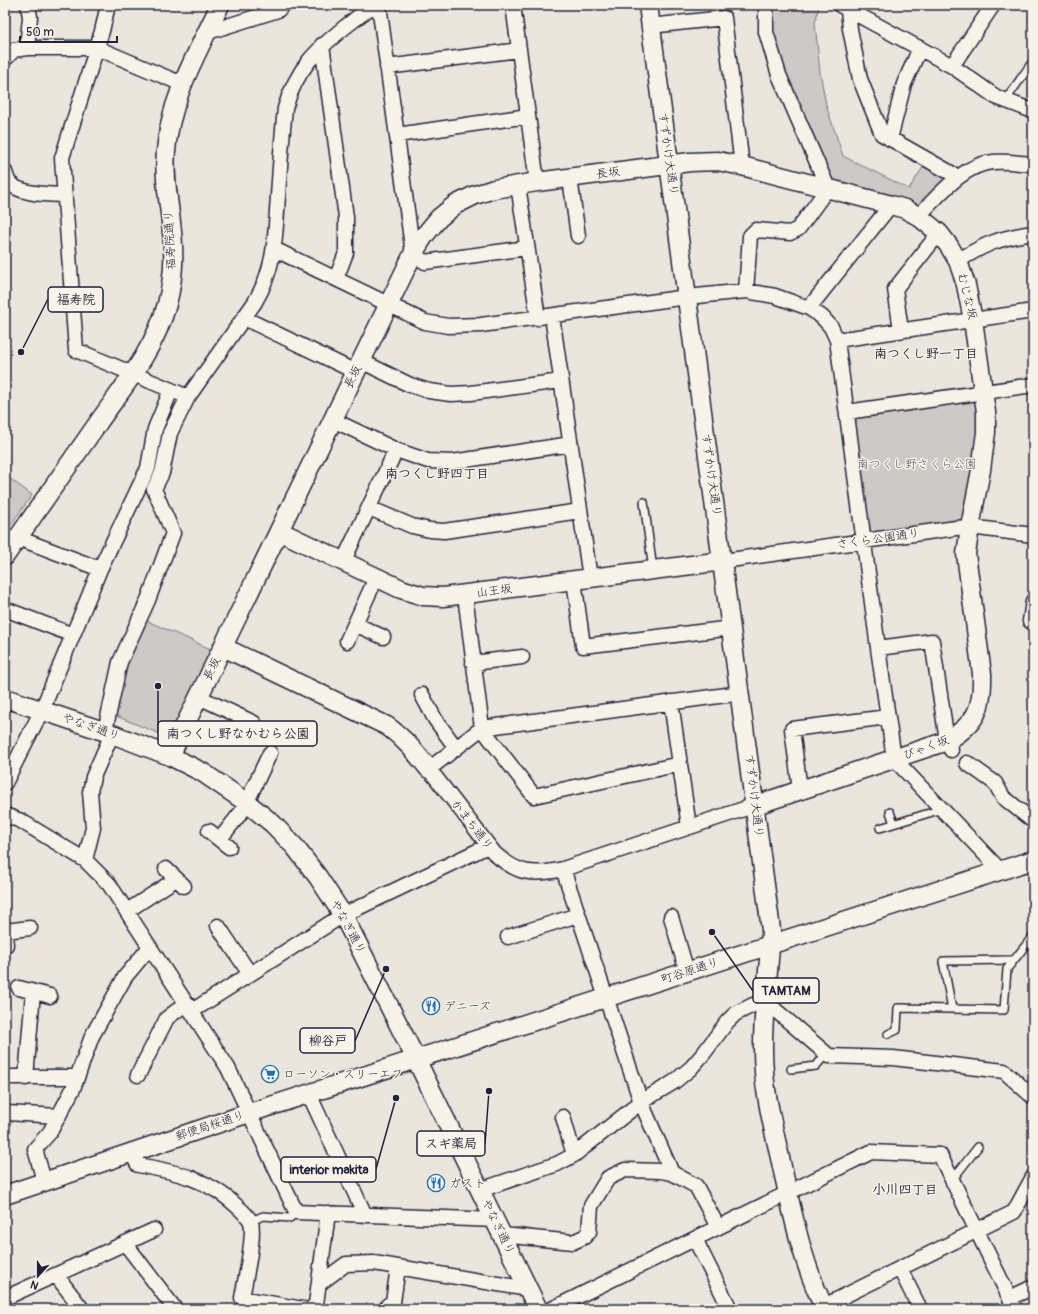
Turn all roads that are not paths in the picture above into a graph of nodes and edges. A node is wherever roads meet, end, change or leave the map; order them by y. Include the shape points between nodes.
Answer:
1 (28, 5) edge
2 (108, 5) edge
3 (220, 5) edge
4 (283, 5) edge
5 (374, 5) edge
6 (379, 5) edge
7 (512, 5) edge
8 (648, 5) edge
9 (766, 5) edge
10 (993, 5) edge
11 (844, 7) edge
12 (650, 26) junction
13 (208, 32) junction
14 (322, 45) junction
15 (27, 48) junction
16 (97, 48) junction
17 (920, 48) junction
18 (519, 50) junction
19 (5, 59) edge
20 (1033, 61) edge
21 (952, 66) junction
22 (388, 67) junction
23 (182, 84) junction
24 (1005, 101) junction
25 (1033, 111) edge
26 (528, 116) junction
27 (397, 135) junction
28 (890, 139) junction
29 (669, 164) junction
30 (1033, 164) edge
31 (742, 166) junction
32 (5, 172) edge
33 (958, 177) junction
34 (570, 178) junction
35 (537, 182) junction
36 (518, 185) junction
37 (828, 188) junction
38 (64, 195) junction
39 (892, 204) junction
40 (918, 216) junction
41 (939, 233) junction
42 (1033, 233) edge
43 (578, 236) dead end
44 (528, 248) junction
45 (274, 249) junction
46 (413, 254) junction
47 (958, 262) junction
48 (336, 279) junction
49 (746, 291) junction
50 (687, 297) junction
51 (388, 304) junction
52 (809, 308) junction
53 (1033, 311) edge
54 (552, 316) junction
55 (244, 318) junction
56 (538, 318) junction
57 (973, 320) junction
58 (901, 330) junction
59 (837, 340) junction
60 (358, 367) junction
61 (133, 374) junction
62 (561, 381) junction
63 (1033, 385) edge
64 (171, 390) junction
65 (983, 392) junction
66 (188, 397) junction
67 (847, 412) junction
68 (332, 420) junction
69 (571, 444) junction
70 (396, 450) junction
71 (644, 502) dead end
72 (369, 508) junction
73 (580, 511) junction
74 (970, 527) junction
75 (279, 531) junction
76 (1033, 535) edge
77 (18, 538) junction
78 (864, 541) junction
79 (5, 556) edge
80 (723, 561) junction
81 (343, 562) junction
82 (100, 569) junction
83 (653, 570) junction
84 (376, 578) junction
85 (582, 579) junction
86 (465, 595) junction
87 (1033, 601) edge
88 (5, 609) edge
89 (1033, 622) edge
90 (355, 624) junction
91 (732, 628) junction
92 (73, 634) junction
93 (383, 637) dead end
94 (347, 641) dead end
95 (223, 647) junction
96 (878, 648) junction
97 (522, 657) dead end
98 (474, 662) junction
99 (741, 693) junction
100 (422, 694) dead end
101 (199, 697) junction
102 (5, 698) edge
103 (671, 702) junction
104 (42, 710) junction
105 (888, 717) junction
106 (254, 723) dead end
107 (482, 728) junction
108 (109, 733) junction
109 (949, 746) junction
110 (456, 748) junction
111 (270, 753) dead end
112 (170, 756) junction
113 (894, 760) junction
114 (968, 763) dead end
115 (680, 764) junction
116 (429, 769) junction
117 (5, 782) edge
118 (800, 790) junction
119 (246, 802) junction
120 (756, 805) junction
121 (942, 809) junction
122 (890, 812) dead end
123 (5, 815) edge
124 (1033, 822) edge
125 (894, 823) junction
126 (690, 826) junction
127 (880, 828) dead end
128 (219, 839) dead end
129 (488, 846) junction
130 (85, 860) junction
131 (1033, 860) edge
132 (563, 869) junction
133 (1000, 870) junction
134 (175, 878) dead end
135 (127, 911) junction
136 (343, 915) junction
137 (578, 915) junction
138 (671, 917) dead end
139 (218, 926) dead end
140 (30, 928) dead end
141 (1033, 936) edge
142 (5, 937) edge
143 (508, 937) dead end
144 (771, 945) junction
145 (150, 947) junction
146 (1012, 960) junction
147 (687, 972) junction
148 (250, 974) junction
149 (19, 988) dead end
150 (33, 992) junction
151 (50, 996) dead end
152 (605, 998) junction
153 (766, 1002) junction
154 (189, 1007) junction
155 (952, 1009) junction
156 (888, 1034) dead end
157 (826, 1054) junction
158 (416, 1059) junction
159 (791, 1069) dead end
160 (138, 1075) dead end
161 (77, 1077) junction
162 (5, 1078) edge
163 (26, 1078) junction
164 (309, 1094) junction
165 (1033, 1097) edge
166 (641, 1102) junction
167 (7, 1113) dead end
168 (249, 1113) junction
169 (59, 1116) junction
170 (563, 1117) dead end
171 (978, 1147) dead end
172 (132, 1152) junction
173 (574, 1155) junction
174 (672, 1173) junction
175 (1033, 1177) edge
176 (952, 1180) junction
177 (44, 1181) junction
178 (480, 1190) junction
179 (788, 1193) junction
180 (5, 1195) edge
181 (296, 1212) junction
182 (328, 1213) junction
183 (365, 1215) junction
184 (250, 1221) junction
185 (718, 1227) junction
186 (498, 1228) junction
187 (154, 1230) dead end
188 (976, 1231) junction
189 (695, 1239) junction
190 (125, 1243) junction
191 (398, 1267) junction
192 (900, 1269) junction
193 (56, 1274) junction
194 (319, 1284) junction
195 (1033, 1287) edge
196 (528, 1289) junction
197 (5, 1298) edge
198 (1013, 1304) edge
199 (388, 1305) dead end
200 (316, 1307) edge
201 (727, 1308) edge
202 (824, 1308) edge
203 (82, 1309) edge
204 (175, 1309) edge
205 (303, 1309) edge
206 (538, 1309) edge
207 (552, 1309) edge
208 (920, 1309) edge

1 - 15 street via 30,16
2 - 16 street
3 - 13 street, 福寿院通り
4 - 13 street via 278,10
5 - 14 street
6 - 22 street
7 - 18 street
8 - 12 street, すずかけ大通り
9 - 37 street via 766,32 779,75
10 - 21 street
11 - 17 street
11 - 28 street via 860,79 882,134
12 - 29 street, すずかけ大通り
12 - 31 street via 724,18
13 - 23 street, 福寿院通り
14 - 45 street via 297,76 285,108
14 - 48 street via 346,217 346,253
15 - 16 street
15 - 19 street via 14,50
16 - 23 street
16 - 38 street via 62,158
17 - 21 street
17 - 28 street via 904,84
18 - 22 street
18 - 26 street
20 - 24 lane
21 - 24 street
22 - 27 street
23 - 61 street, 福寿院通り via 172,114 166,152 173,245 171,285 154,338
24 - 25 street
26 - 27 street
26 - 35 street
27 - 46 street
28 - 33 street
29 - 31 street, むじな坂 via 718,161
29 - 34 street, 長坂
29 - 50 street, すずかけ大通り
30 - 33 street via 992,162 972,167
31 - 37 street, むじな坂
32 - 38 street via 14,187 22,191
33 - 40 street
34 - 35 street, 長坂
34 - 43 street
35 - 36 street, 長坂
36 - 44 street
36 - 46 street, 長坂 via 475,195 456,205 439,218
37 - 39 street, むじな坂
37 - 49 street via 798,228 790,233 756,230 750,236
38 - 61 street via 76,350
39 - 40 street, むじな坂
39 - 52 street
40 - 41 street, むじな坂
41 - 47 street, むじな坂
41 - 58 street via 895,289
42 - 47 street via 988,243
44 - 46 street via 425,262
44 - 56 street
45 - 48 street
45 - 55 street via 264,287
46 - 51 street, 長坂
47 - 57 street, むじな坂
48 - 51 street
49 - 50 street
49 - 52 street via 776,296
50 - 54 street
50 - 80 street, すずかけ大通り
51 - 56 street via 426,322 448,326
51 - 60 street, 長坂
52 - 59 street via 822,317
53 - 57 street
54 - 56 street
54 - 62 street
55 - 60 street
55 - 66 street
57 - 58 street
57 - 65 street, むじな坂
58 - 59 street
59 - 67 street
60 - 62 street via 429,392 451,394
60 - 68 street, 長坂
61 - 64 street
61 - 77 street, 福寿院通り
62 - 69 street
63 - 65 street
64 - 66 street
64 - 82 street via 155,429 148,468
65 - 67 street
65 - 74 street, むじな坂 via 986,432
66 - 108 street via 170,433 162,473 154,489 173,533 148,600 120,662
67 - 78 street
68 - 70 street
68 - 75 street, 長坂
69 - 70 street via 452,462 428,461
69 - 73 street
70 - 72 street
71 - 83 lane
72 - 73 street via 412,526 444,531
72 - 81 street
73 - 85 street
74 - 76 street, さくら公園通り
74 - 78 street, さくら公園通り
74 - 109 street, びゃく坂 via 966,554 983,692 975,716
75 - 81 street, 山王坂
75 - 95 street, 長坂
77 - 79 street, 福寿院通り
77 - 82 street
78 - 80 street, さくら公園通り
78 - 96 street
80 - 83 street, 山王坂
80 - 91 street, すずかけ大通り
81 - 84 street, 山王坂
82 - 92 street
83 - 85 street, 山王坂
84 - 86 street, 山王坂 via 423,596
84 - 90 street
85 - 86 street, 山王坂
85 - 91 street via 584,646
86 - 98 street
87 - 89 street via 1030,622
88 - 92 street
90 - 93 street
90 - 94 street
91 - 99 street, すずかけ大通り
92 - 104 street
95 - 101 street, 長坂
95 - 116 street, かまち通り via 387,726 411,746
96 - 105 street
96 - 109 street via 932,641
97 - 98 street
98 - 107 street
99 - 103 street
99 - 120 street, すずかけ大通り
100 - 110 street via 435,719
101 - 106 street
101 - 112 street, 長坂
102 - 104 street, やなぎ通り
103 - 107 street
103 - 115 street
104 - 108 street, やなぎ通り
104 - 117 street
105 - 113 street
105 - 118 street via 792,729
107 - 110 street
107 - 115 street via 534,796
108 - 112 street, やなぎ通り
108 - 130 street via 90,792 93,828
109 - 113 street, びゃく坂
110 - 116 street
111 - 119 street
112 - 119 street, やなぎ通り via 202,772
113 - 118 street, びゃく坂
113 - 121 street
114 - 124 street via 995,783 1002,797
115 - 126 street
116 - 129 street, かまち通り
118 - 120 street, びゃく坂
119 - 128 street via 243,810
119 - 136 street, やなぎ通り via 295,847 318,876
120 - 126 street, かまち通り
120 - 144 street, すずかけ大通り
121 - 125 lane
121 - 133 street
122 - 125 lane
123 - 130 street via 21,821
125 - 127 lane
126 - 132 street, かまち通り
129 - 132 street, かまち通り via 506,863 519,870 534,874
129 - 136 street
130 - 135 street via 109,884
131 - 133 street, 町谷原通り
132 - 137 street
133 - 144 street, 町谷原通り
134 - 135 street
135 - 145 street
136 - 148 street
136 - 158 street, やなぎ通り
137 - 143 street
137 - 152 street
138 - 147 street
139 - 148 street
140 - 142 street
141 - 146 lane
144 - 147 street, 町谷原通り
144 - 153 street, すずかけ大通り
145 - 154 street
145 - 161 street via 117,990 92,1036
146 - 155 lane via 1007,969 1004,1010
146 - 155 lane via 943,961
147 - 152 street, 町谷原通り
148 - 154 street
149 - 150 street
150 - 151 street
150 - 163 street
152 - 158 street, 町谷原通り
152 - 166 street
153 - 157 street
153 - 166 street via 735,1014 691,1068 674,1082
153 - 179 street, すずかけ大通り via 764,1072
154 - 160 street via 167,1018
154 - 168 street via 228,1068
155 - 156 lane via 898,1008 897,1030
157 - 159 lane via 816,1066
157 - 165 street via 892,1058 1004,1071
158 - 164 street, 郵便局桜通り
158 - 178 street, やなぎ通り
161 - 163 street
161 - 169 street
162 - 163 street
164 - 168 street, 郵便局桜通り
164 - 183 street
166 - 173 street
166 - 174 street
167 - 169 street
168 - 172 street, 郵便局桜通り
168 - 181 street
169 - 177 street via 50,1132 35,1149
170 - 173 street
171 - 176 lane
172 - 177 street, 郵便局桜通り
172 - 184 street via 138,1165 173,1172 210,1186 231,1200
173 - 178 street via 557,1164
174 - 185 street via 696,1186
174 - 186 street via 625,1170 608,1178 591,1206 589,1232 579,1241
175 - 188 street via 1014,1212
176 - 179 street via 940,1155 871,1152
176 - 188 street
177 - 180 street, 郵便局桜通り
178 - 186 street, やなぎ通り
179 - 185 street
179 - 202 street, すずかけ大通り via 803,1257
181 - 182 street
181 - 184 lane via 290,1218 263,1216
182 - 183 street
182 - 194 street
183 - 186 street
184 - 205 street via 252,1232 242,1298
185 - 189 street
186 - 196 street, やなぎ通り
187 - 190 street
188 - 192 street
188 - 198 street
189 - 201 street
189 - 207 street
190 - 193 street
190 - 204 street
191 - 194 street via 374,1263 346,1264
191 - 196 street
191 - 199 street via 393,1302
192 - 202 street
192 - 208 street
193 - 197 street
193 - 203 street
194 - 200 street
195 - 198 street
196 - 206 street, やなぎ通り

